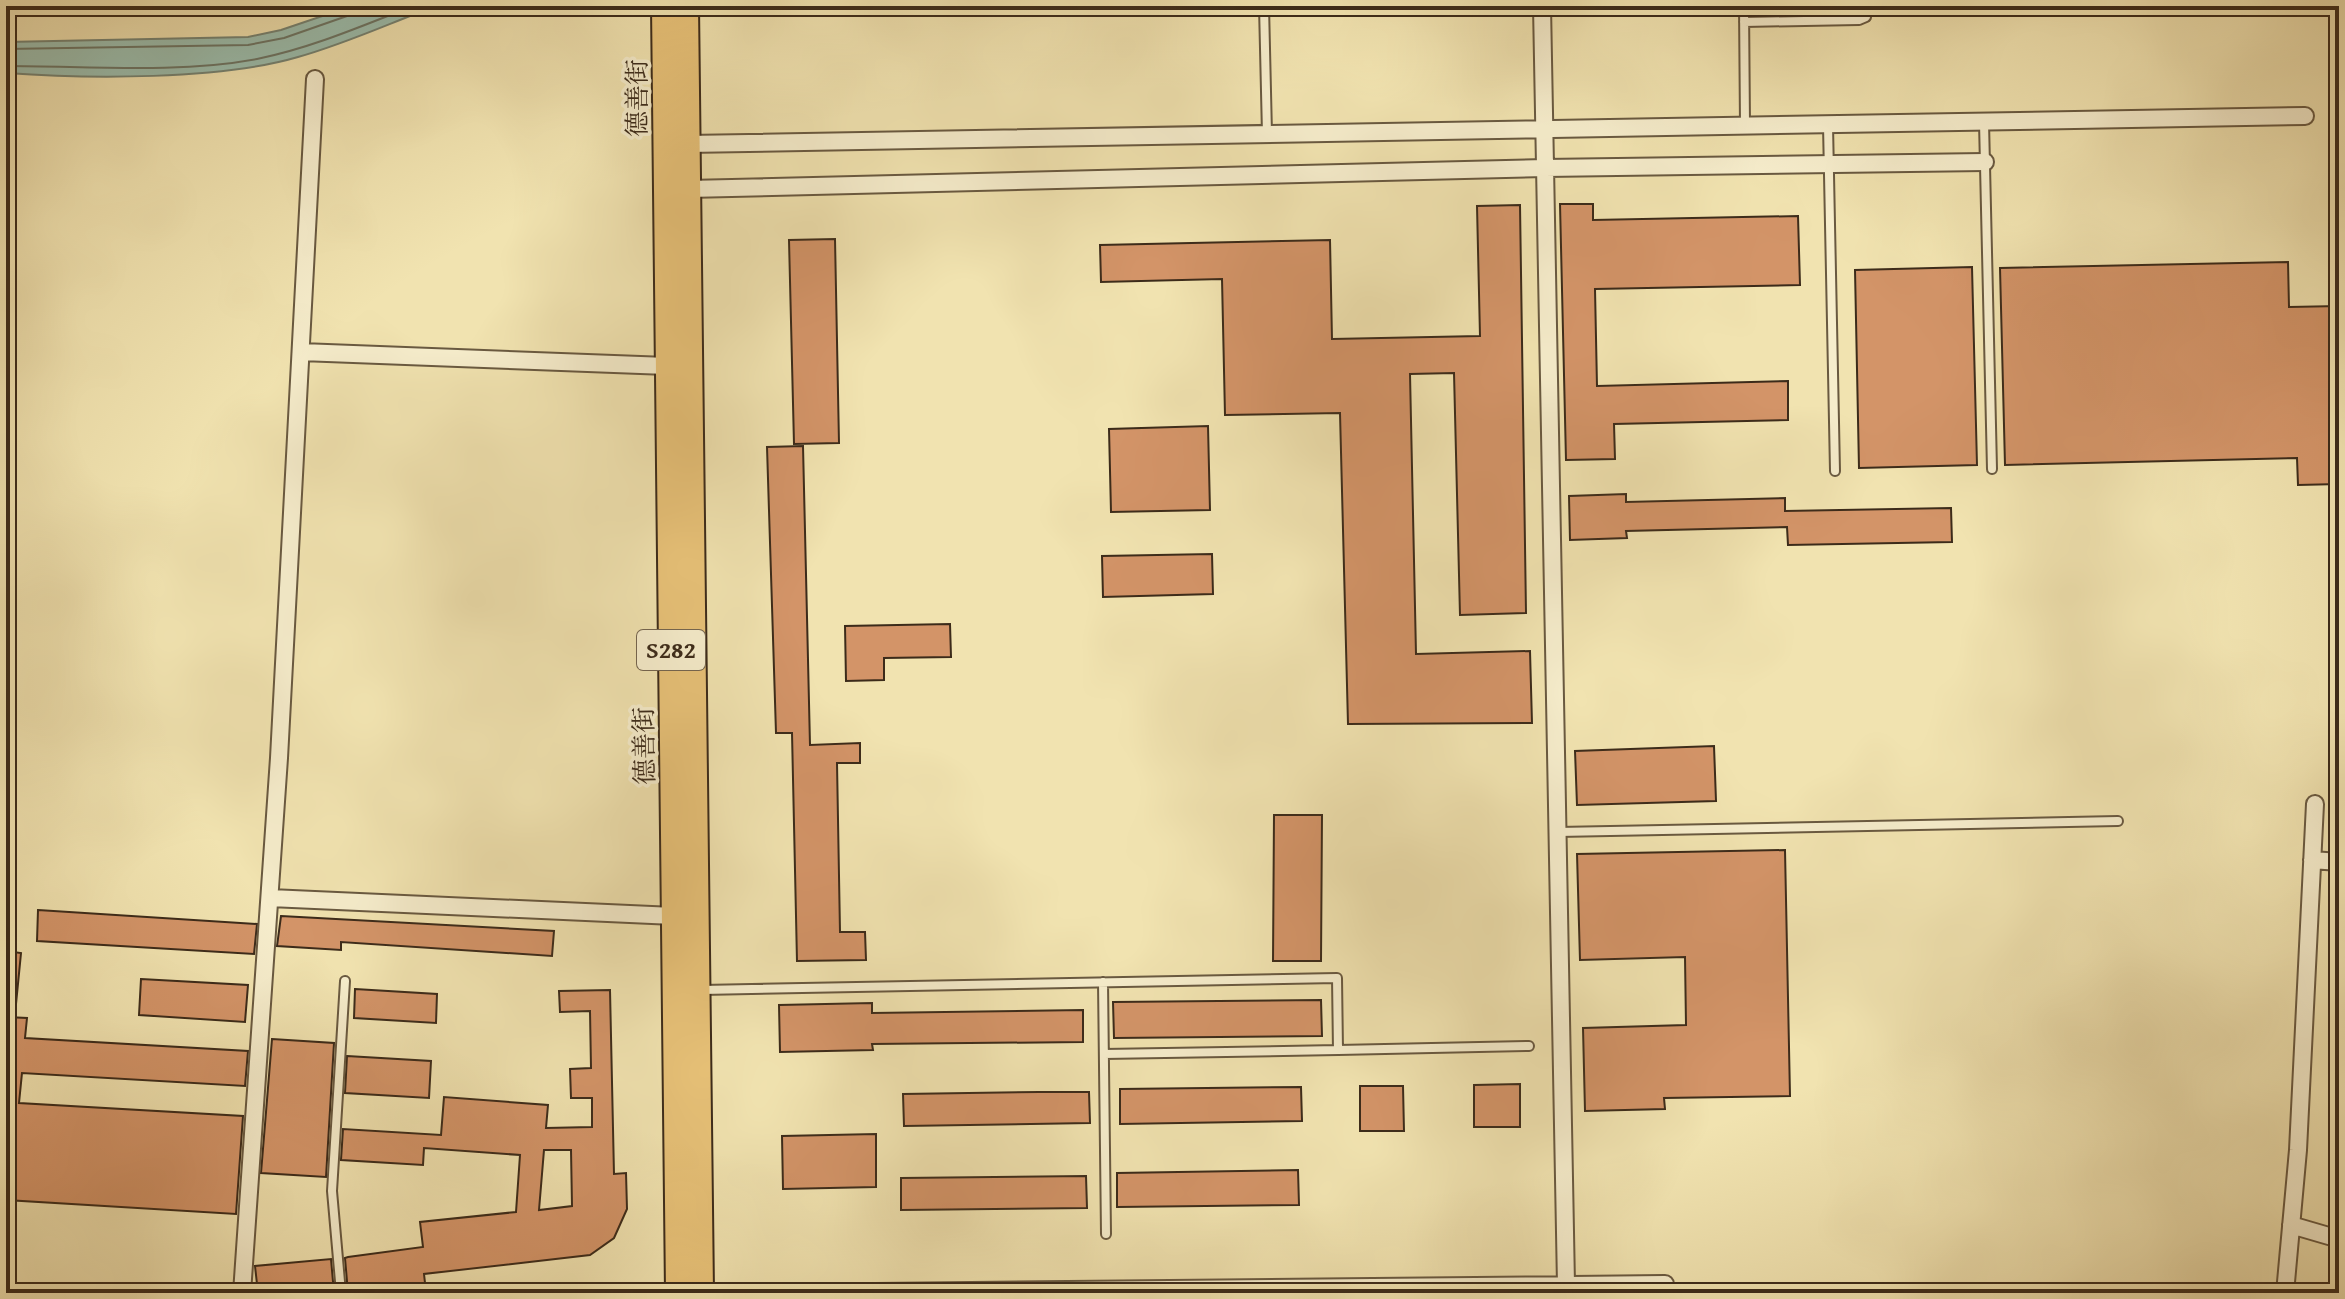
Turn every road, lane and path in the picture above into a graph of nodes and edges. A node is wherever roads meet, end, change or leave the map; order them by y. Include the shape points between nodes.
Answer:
1 (664, 6) edge
2 (686, 6) edge
3 (1264, 6) edge
4 (1542, 6) edge
5 (1744, 6) edge
6 (1867, 6) edge
7 (1744, 22) junction
8 (315, 79) dead end
9 (2305, 116) dead end
10 (1984, 122) junction
11 (1828, 125) junction
12 (1745, 126) junction
13 (1544, 129) junction
14 (1267, 134) junction
15 (687, 144) junction
16 (1985, 162) junction
17 (1828, 164) junction
18 (1545, 168) junction
19 (688, 189) junction
20 (301, 352) junction
21 (667, 366) junction
22 (1992, 469) dead end
23 (1835, 471) dead end
24 (2315, 804) dead end
25 (2118, 821) dead end
26 (1557, 832) junction
27 (2312, 860) junction
28 (2339, 862) edge
29 (270, 898) junction
30 (674, 916) junction
31 (345, 981) dead end
32 (1103, 982) junction
33 (697, 991) junction
34 (1529, 1046) dead end
35 (1338, 1050) junction
36 (1104, 1054) junction
37 (2291, 1225) junction
38 (1106, 1234) dead end
39 (2339, 1239) edge
40 (1665, 1284) dead end
41 (1566, 1285) junction
42 (242, 1293) edge
43 (341, 1293) edge
44 (678, 1293) edge
45 (701, 1293) edge
46 (781, 1293) edge
47 (2285, 1293) edge

1 - 21 main road, 德善街 / S282
2 - 15 main road, 德善街 / S282
3 - 14 lane
4 - 13 street
5 - 7 lane
6 - 7 lane via 1866,17 1859,20
7 - 12 lane
8 - 20 street
9 - 10 street
10 - 11 street
10 - 16 lane
11 - 12 street
11 - 17 lane
12 - 13 street
13 - 14 street
13 - 18 street
14 - 15 street
15 - 19 main road, 德善街 / S282
16 - 17 street
16 - 22 lane
17 - 18 street
17 - 23 lane
18 - 19 street
18 - 26 street
19 - 33 main road, 德善街 / S282
20 - 21 street
20 - 29 street
21 - 30 main road, 德善街 / S282
24 - 27 street
25 - 26 lane
26 - 41 street
27 - 28 street
27 - 37 street
29 - 30 street
29 - 42 street
30 - 44 main road, 德善街 / S282
31 - 43 lane via 332,1191
32 - 33 lane
32 - 35 lane via 1337,978
32 - 36 lane
33 - 45 main road, 德善街 / S282
34 - 35 lane
35 - 36 lane
36 - 38 lane
37 - 39 street
37 - 47 street
40 - 41 street
41 - 46 street

